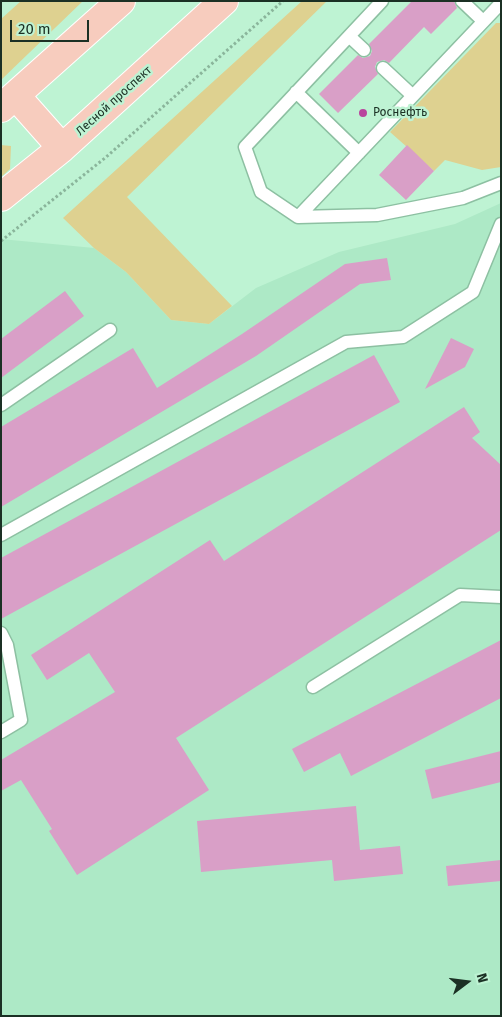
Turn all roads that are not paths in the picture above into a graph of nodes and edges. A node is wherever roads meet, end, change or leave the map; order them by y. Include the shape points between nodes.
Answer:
1 (121, 1) edge
2 (224, 1) edge
3 (382, 1) edge
4 (462, 1) edge
5 (501, 3) edge
6 (483, 22) junction
7 (349, 36) junction
8 (364, 50) dead end
9 (383, 68) dead end
10 (296, 92) junction
11 (412, 96) junction
12 (9, 102) edge
13 (62, 148) junction
14 (359, 152) junction
15 (501, 183) edge
16 (1, 196) edge
17 (298, 217) junction
18 (501, 224) edge
19 (110, 330) dead end
20 (1, 405) edge
21 (1, 534) edge
22 (501, 597) edge
23 (1, 633) edge
24 (313, 687) dead end
25 (1, 732) edge

1 - 12 main road
2 - 13 main road, Лесной проспект
3 - 7 lane
4 - 6 lane
5 - 6 lane
6 - 11 lane
7 - 8 lane
7 - 10 lane
9 - 11 lane
10 - 14 lane
10 - 17 lane via 244,147 261,192
11 - 14 lane
12 - 13 main road
13 - 16 main road, Лесной проспект
14 - 17 lane
15 - 17 lane via 463,198 377,215
18 - 21 lane via 473,292 403,337 346,342
19 - 20 lane
22 - 24 lane via 460,595
23 - 25 lane via 7,644 21,720

